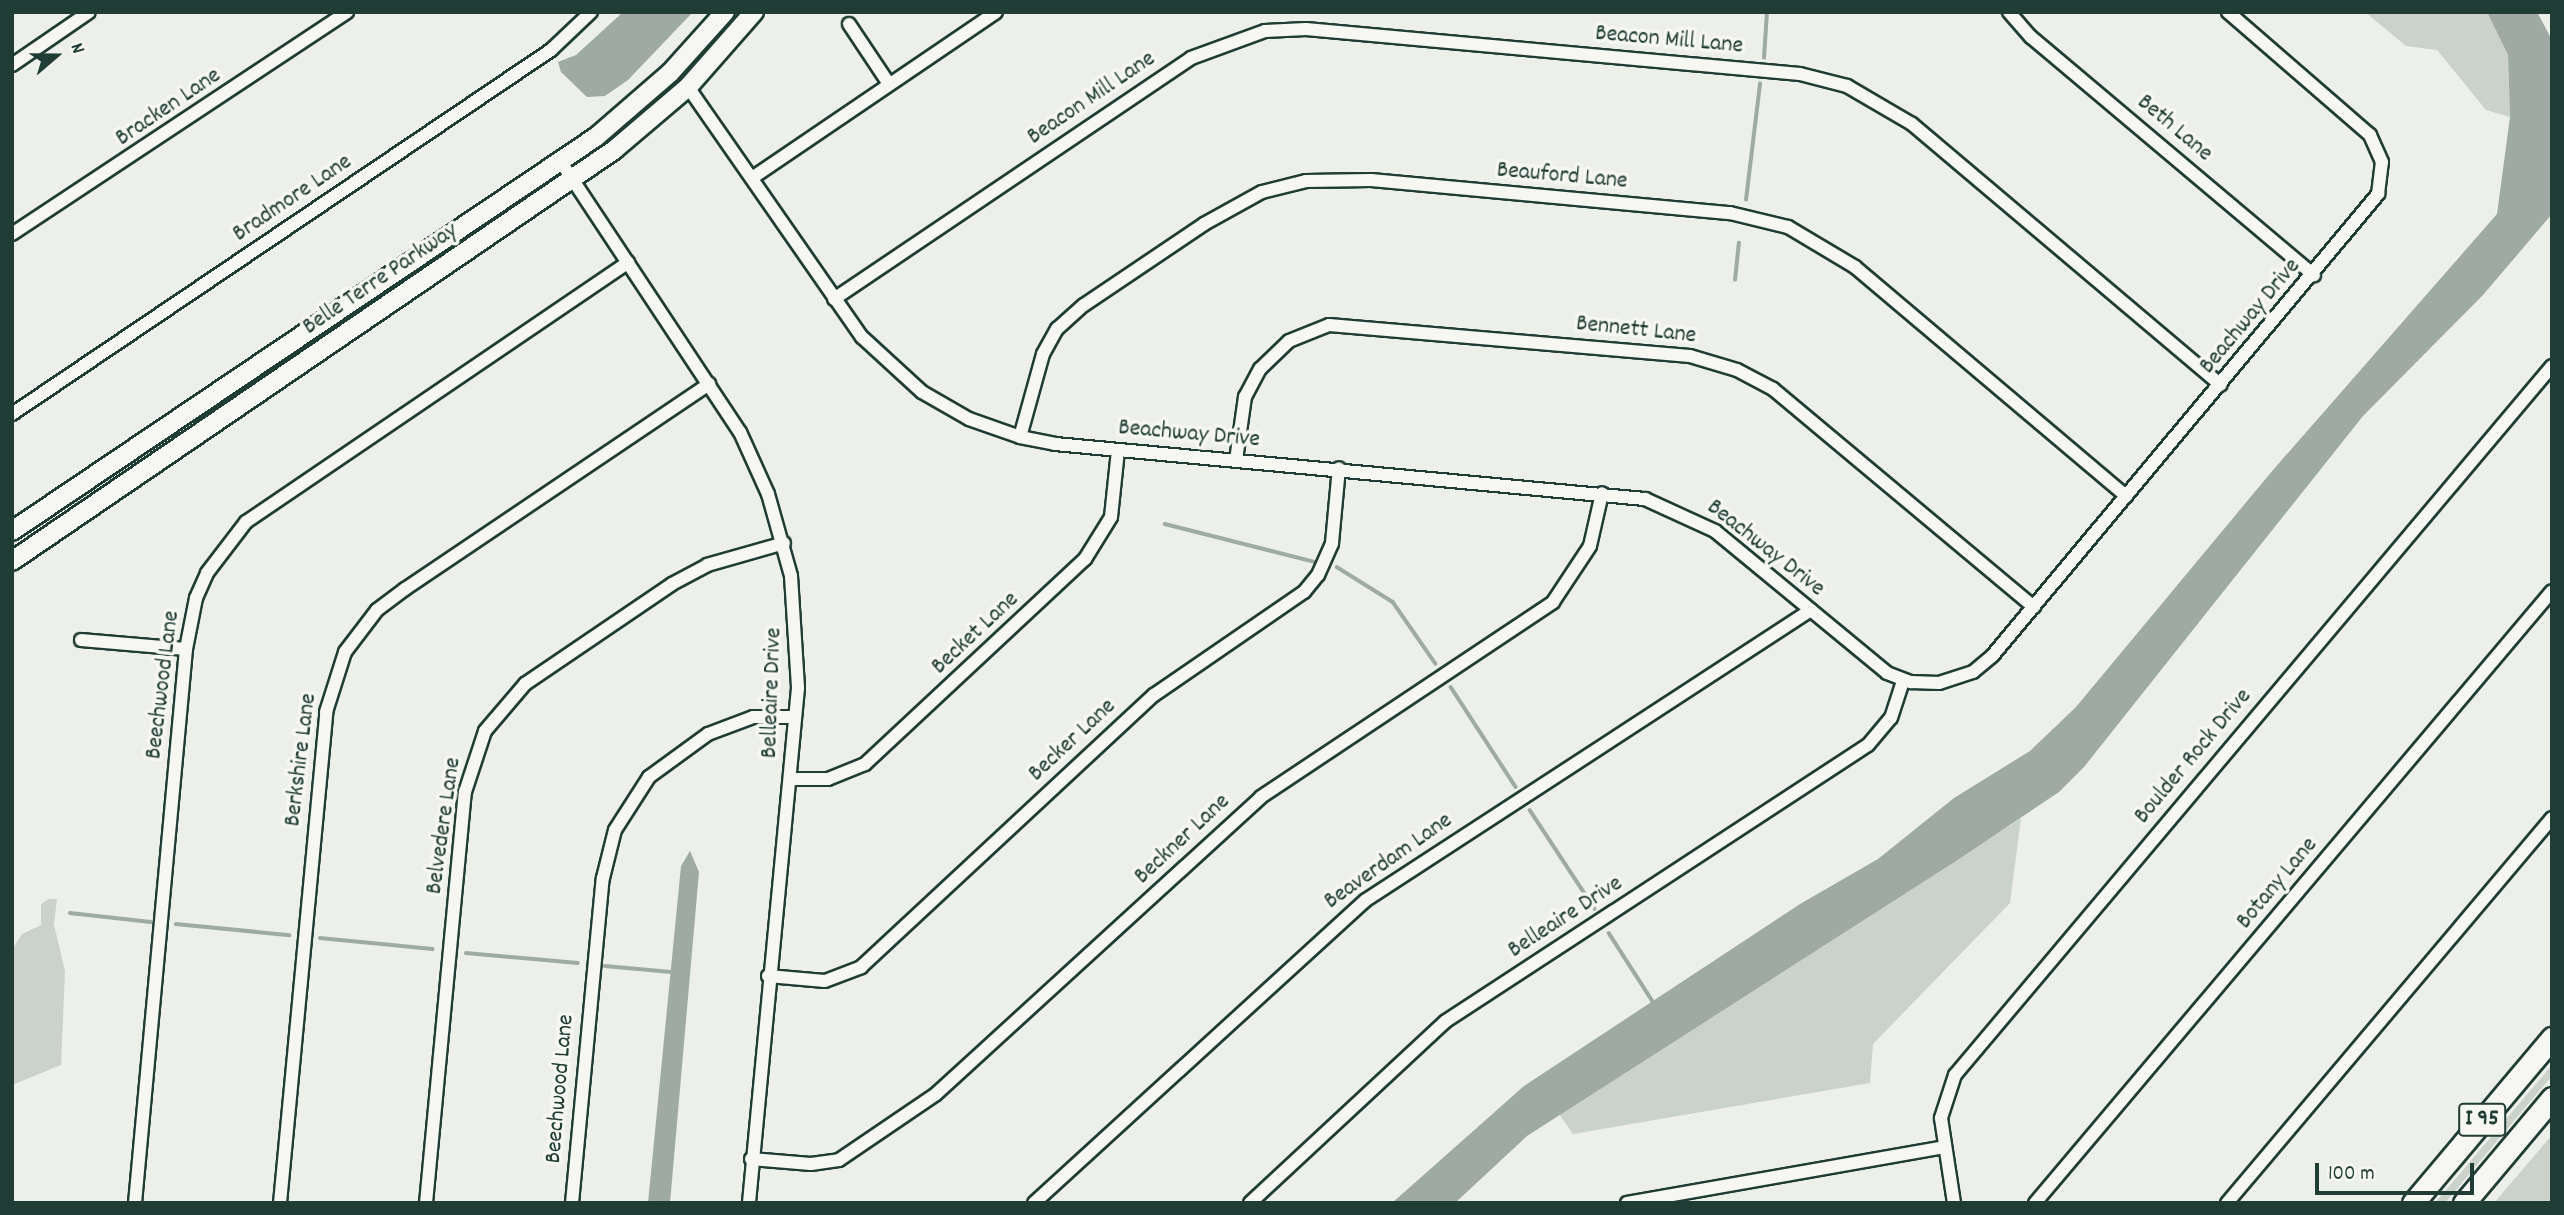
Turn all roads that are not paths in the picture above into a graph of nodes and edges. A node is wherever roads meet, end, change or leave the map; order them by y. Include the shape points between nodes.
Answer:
1 (89, 12) edge
2 (347, 12) edge
3 (591, 12) edge
4 (725, 12) edge
5 (754, 12) edge
6 (996, 12) edge
7 (2009, 12) edge
8 (2228, 12) edge
9 (849, 24) dead end
10 (12, 65) edge
11 (889, 84) junction
12 (688, 87) junction
13 (561, 162) junction
14 (752, 178) junction
15 (573, 180) junction
16 (12, 234) edge
17 (628, 262) junction
18 (2314, 275) junction
19 (834, 299) junction
20 (2552, 366) edge
21 (709, 384) junction
22 (2221, 385) junction
23 (12, 414) edge
24 (1020, 437) junction
25 (1118, 450) junction
26 (1236, 460) junction
27 (1339, 468) junction
28 (1602, 493) junction
29 (2126, 496) junction
30 (12, 531) edge
31 (784, 543) junction
32 (14, 555) edge
33 (2552, 591) edge
34 (2034, 607) junction
35 (1811, 610) junction
36 (81, 640) dead end
37 (187, 649) junction
38 (1903, 680) junction
39 (796, 717) junction
40 (790, 779) junction
41 (2552, 818) edge
42 (768, 976) junction
43 (2552, 1038) edge
44 (2552, 1098) edge
45 (1944, 1147) junction
46 (751, 1159) junction
47 (135, 1203) edge
48 (280, 1203) edge
49 (426, 1203) edge
50 (572, 1203) edge
51 (749, 1203) edge
52 (1034, 1203) edge
53 (1251, 1203) edge
54 (1627, 1203) edge
55 (1954, 1203) edge
56 (2035, 1203) edge
57 (2227, 1203) edge
58 (2413, 1203) edge
59 (2463, 1203) edge

1 - 10 street
2 - 16 street, Bracken Lane
3 - 23 street, Bradmore Lane via 551,50
4 - 13 main road, Belle Terre Parkway via 652,90
5 - 12 main road, Belle Terre Parkway
6 - 11 street
7 - 18 street, Beth Lane via 2042,46
8 - 18 street, Beachway Drive via 2359,123 2381,154 2382,175 2375,200
9 - 11 street
11 - 14 street
12 - 14 street, Beachway Drive
12 - 15 main road, Belle Terre Parkway via 636,134
13 - 15 street, Belleaire Drive
13 - 30 main road, Belle Terre Parkway
14 - 19 street, Beachway Drive
15 - 17 street, Belleaire Drive
15 - 32 main road, Belle Terre Parkway
17 - 21 street, Belleaire Drive
17 - 37 street, Beechwood Lane via 246,522 222,548 200,586
18 - 22 street, Beachway Drive
19 - 22 street, Beacon Mill Lane via 1191,58 1265,31 1306,29 1800,74 1847,86 1904,118
19 - 24 street, Beachway Drive via 892,369 922,392 969,419
20 - 45 street, Boulder Rock Drive via 1961,1065 1944,1101
21 - 31 street, Belleaire Drive via 757,466
21 - 48 street, Berkshire Lane via 405,589 371,617 345,652 326,712
22 - 29 street, Beachway Drive
24 - 25 street, Beachway Drive
24 - 29 street, Beauford Lane via 1043,354 1057,328 1084,305 1204,223 1262,192 1306,181 1371,180 1730,214 1788,227 1855,267
25 - 26 street, Beachway Drive
25 - 40 street, Becket Lane via 1111,517 1085,559 865,764 828,779
26 - 27 street, Beachway Drive
26 - 34 street, Bennett Lane via 1245,397 1260,369 1289,341 1329,325 1690,356 1737,370 1773,389
27 - 28 street, Beachway Drive
27 - 42 street, Becker Lane via 1332,543 1318,575 1304,592 1154,695 862,967 825,981
28 - 35 street, Beachway Drive via 1645,499 1694,518
28 - 46 street, Beckner Lane via 1590,546 1553,602 1261,797 936,1094 839,1160 811,1164
29 - 34 street, Beachway Drive
31 - 39 street, Belleaire Drive via 798,635
31 - 49 street, Belvedere Lane via 716,562 672,584 525,684 485,731 465,792
33 - 56 street, Botany Lane
34 - 38 street, Beachway Drive via 1973,672 1939,683
35 - 38 street, Beachway Drive via 1880,668
35 - 52 street, Beaverdam Lane via 1366,900
36 - 37 street
37 - 47 street, Beechwood Lane
38 - 53 street, Belleaire Drive via 1891,718 1868,745 1446,1021
39 - 40 street, Belleaire Drive
39 - 50 street, Beechwood Lane via 753,717 708,734 649,777 615,830 603,878
40 - 42 street, Belleaire Drive
41 - 57 street
42 - 46 street, Belleaire Drive
43 - 58 highway, I 95
44 - 59 highway, I 95
45 - 54 street
45 - 55 street, Boulder Rock Drive
46 - 51 street, Belleaire Drive

